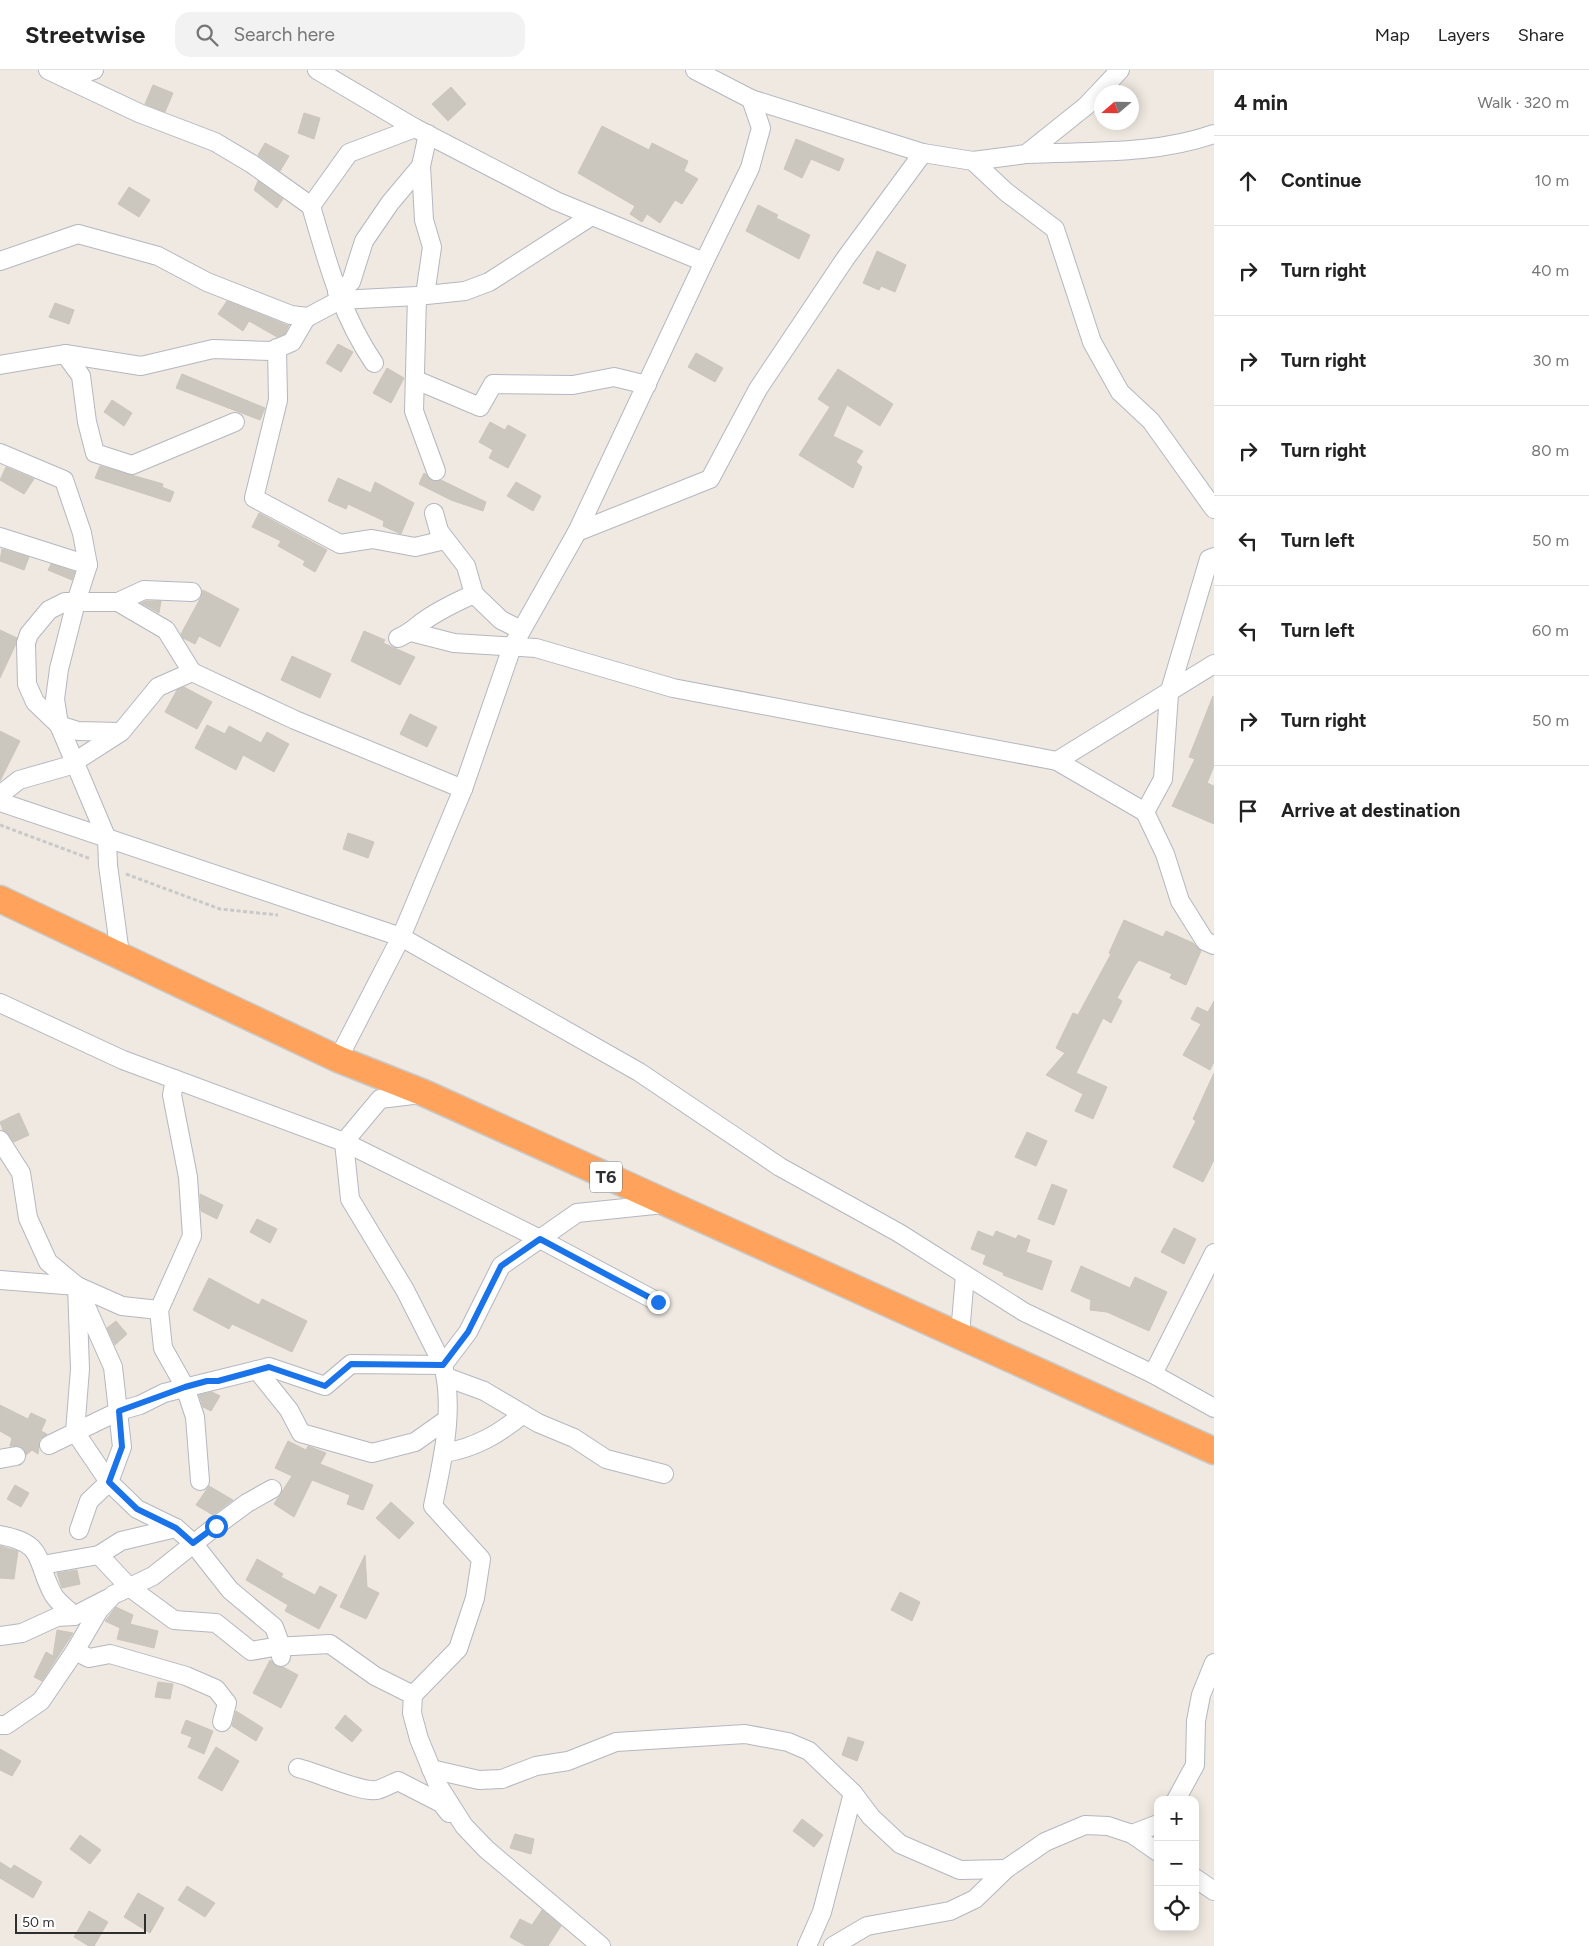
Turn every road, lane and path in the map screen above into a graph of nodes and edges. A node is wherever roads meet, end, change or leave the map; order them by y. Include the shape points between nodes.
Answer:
1 (48, 70) edge
2 (94, 70) edge
3 (317, 70) edge
4 (695, 70) edge
5 (1120, 70) edge
6 (69, 74) edge
7 (751, 100) junction
8 (422, 131) junction
9 (1214, 134) edge
10 (923, 153) junction
11 (1026, 154) junction
12 (973, 161) junction
13 (421, 166) junction
14 (311, 206) junction
15 (590, 217) junction
16 (0, 261) edge
17 (704, 262) junction
18 (339, 296) junction
19 (421, 296) junction
20 (306, 318) junction
21 (277, 348) junction
22 (65, 354) junction
23 (374, 363) dead end
24 (0, 365) edge
25 (416, 380) junction
26 (647, 385) junction
27 (235, 422) dead end
28 (0, 452) edge
29 (436, 471) dead end
30 (1214, 509) edge
31 (434, 513) dead end
32 (577, 532) junction
33 (0, 537) edge
34 (445, 540) junction
35 (1214, 557) edge
36 (88, 565) junction
37 (192, 592) dead end
38 (474, 594) junction
39 (76, 602) junction
40 (118, 602) junction
41 (522, 630) junction
42 (512, 646) junction
43 (1214, 664) edge
44 (192, 672) junction
45 (1169, 694) junction
46 (59, 725) junction
47 (120, 732) junction
48 (76, 760) junction
49 (1057, 761) junction
50 (463, 789) junction
51 (0, 795) edge
52 (0, 802) edge
53 (1145, 812) junction
54 (0, 825) edge
55 (107, 839) junction
56 (108, 865) junction
57 (0, 899) edge
58 (285, 915) dead end
59 (401, 937) junction
60 (1214, 945) edge
61 (120, 954) junction
62 (0, 1003) edge
63 (338, 1059) junction
64 (175, 1080) junction
65 (424, 1093) junction
66 (380, 1099) junction
67 (344, 1142) junction
68 (2, 1148) edge
69 (664, 1204) junction
70 (540, 1239) junction
71 (1214, 1253) edge
72 (966, 1275) junction
73 (0, 1280) edge
74 (76, 1286) junction
75 (658, 1302) dead end
76 (159, 1310) junction
77 (960, 1334) junction
78 (257, 1370) junction
79 (444, 1371) junction
80 (1153, 1374) junction
81 (185, 1387) junction
82 (1214, 1408) edge
83 (119, 1411) junction
84 (523, 1414) junction
85 (446, 1420) junction
86 (76, 1432) junction
87 (49, 1445) dead end
88 (1214, 1451) edge
89 (444, 1453) junction
90 (664, 1474) dead end
91 (200, 1481) dead end
92 (109, 1482) junction
93 (272, 1488) dead end
94 (176, 1528) junction
95 (79, 1530) dead end
96 (0, 1535) edge
97 (193, 1543) junction
98 (99, 1555) junction
99 (42, 1565) junction
100 (129, 1587) junction
101 (113, 1595) junction
102 (74, 1616) junction
103 (0, 1636) edge
104 (75, 1652) junction
105 (281, 1652) junction
106 (1214, 1662) edge
107 (413, 1695) junction
108 (222, 1722) dead end
109 (0, 1725) edge
110 (298, 1768) dead end
111 (430, 1769) junction
112 (853, 1793) junction
113 (1178, 1796) edge
114 (464, 1826) junction
115 (1154, 1826) edge
116 (1132, 1834) junction
117 (1154, 1849) edge
118 (1006, 1869) junction
119 (1199, 1881) edge
120 (1214, 1891) edge
121 (600, 1946) edge
122 (807, 1946) edge
123 (833, 1946) edge

1 - 6 street
2 - 6 street
3 - 8 street
4 - 7 street
5 - 11 street via 1086,106
6 - 14 street via 139,114 215,142
7 - 10 street
7 - 17 street via 761,128 750,168
8 - 13 street
8 - 14 street via 349,153
8 - 15 street
9 - 11 street via 1165,147
10 - 12 street
10 - 32 street via 845,259 758,389 710,479
11 - 12 street
12 - 30 street via 1006,192 1055,229 1092,342 1120,392 1151,421
13 - 18 street via 364,241 351,282
13 - 19 street via 424,220 432,247
14 - 18 street
15 - 17 street
15 - 19 street via 479,288
16 - 20 street via 78,234 158,256 207,282
17 - 26 street
18 - 19 street
18 - 20 street
18 - 23 street via 361,344
19 - 25 street
20 - 21 street via 292,342
21 - 22 street via 271,351 213,349 140,366
21 - 34 street via 278,400 254,498 340,544 372,539 415,547
22 - 24 street
22 - 27 street via 82,376 87,422 95,453 132,465
25 - 26 street via 480,407 493,384 573,385 614,377
25 - 29 street via 414,411
26 - 32 street
28 - 36 street via 64,480 82,533
31 - 34 street
32 - 41 street
33 - 36 street
34 - 38 street via 466,566
35 - 45 street via 1209,559
36 - 39 street
37 - 40 street via 144,590
38 - 41 street via 501,620
38 - 42 street via 436,613 405,635 454,643
39 - 40 street
39 - 46 street via 59,669 56,698
39 - 46 street via 61,603 49,610 28,634 26,643 26,670 31,694
40 - 44 street via 166,630
41 - 42 street
42 - 49 street via 536,648 672,688
42 - 50 street
43 - 45 street
44 - 47 street via 158,687
44 - 50 street via 295,720
45 - 49 street
45 - 53 street via 1163,779
46 - 47 street via 78,731
46 - 48 street
47 - 48 street
48 - 51 street via 68,766 19,780
48 - 55 street
49 - 53 street
50 - 59 street
52 - 55 street
53 - 60 street via 1165,854 1180,901 1205,941
54 - 56 path
55 - 56 street
55 - 59 street
56 - 58 path via 149,884 220,909
56 - 61 street
57 - 61 highway, T6
59 - 63 street
59 - 72 street via 639,1072 780,1167
61 - 63 highway, T6
62 - 64 street via 123,1060
63 - 65 highway, T6
63 - 66 street via 371,1081
64 - 67 street
64 - 76 street via 172,1095 188,1177 192,1236
65 - 66 street
65 - 69 highway, T6
66 - 67 street
67 - 70 street
67 - 79 street via 350,1199 405,1290
68 - 74 street via 21,1173 28,1218 48,1262
69 - 70 street via 577,1213
69 - 77 highway, T6
70 - 75 street
70 - 79 street via 501,1266
71 - 80 street
72 - 77 street
72 - 80 street via 1024,1312
73 - 74 street
74 - 76 street via 122,1306
74 - 83 street via 113,1367
74 - 86 street via 80,1369
76 - 81 street via 163,1348
77 - 88 highway, T6
78 - 79 street via 269,1367 325,1386 351,1364
78 - 81 street
78 - 85 street via 289,1410 301,1434 372,1453 415,1442
79 - 84 street
79 - 85 street
80 - 82 street
81 - 83 street
81 - 91 street via 195,1417
83 - 86 street
83 - 92 street via 122,1447
84 - 89 street via 483,1441 463,1450
84 - 90 street via 574,1438 606,1459
85 - 89 street
86 - 87 street
86 - 92 street
89 - 107 street via 433,1506 481,1559 475,1598 458,1649
92 - 94 street via 137,1509
92 - 95 street via 89,1500
93 - 97 street
94 - 97 street
94 - 98 street via 122,1541
96 - 99 street via 12,1537 32,1548
97 - 100 street via 153,1576
97 - 105 street via 230,1590 274,1627
98 - 99 street
98 - 100 street
99 - 102 street via 53,1595
100 - 101 street
100 - 105 street via 174,1620 216,1623 251,1651
101 - 102 street
101 - 104 street
102 - 103 street via 57,1617 22,1633
104 - 108 street via 89,1658 110,1654 186,1676 216,1689 227,1703
104 - 109 street via 42,1701 6,1725
105 - 107 street via 330,1644 375,1676
106 - 113 street via 1201,1695 1196,1721 1195,1765
107 - 111 street via 412,1713
110 - 114 street via 375,1790 398,1781 441,1803
111 - 112 street via 479,1780 502,1779 536,1766 568,1761 616,1742 745,1734 788,1742 809,1751
111 - 114 street
112 - 118 street via 871,1817 900,1844 960,1870
112 - 122 street via 822,1912
114 - 121 street via 486,1849
115 - 116 street
116 - 117 street
116 - 118 street via 1108,1826 1086,1825 1045,1842
118 - 123 street via 975,1899 950,1911 867,1926
119 - 120 street

